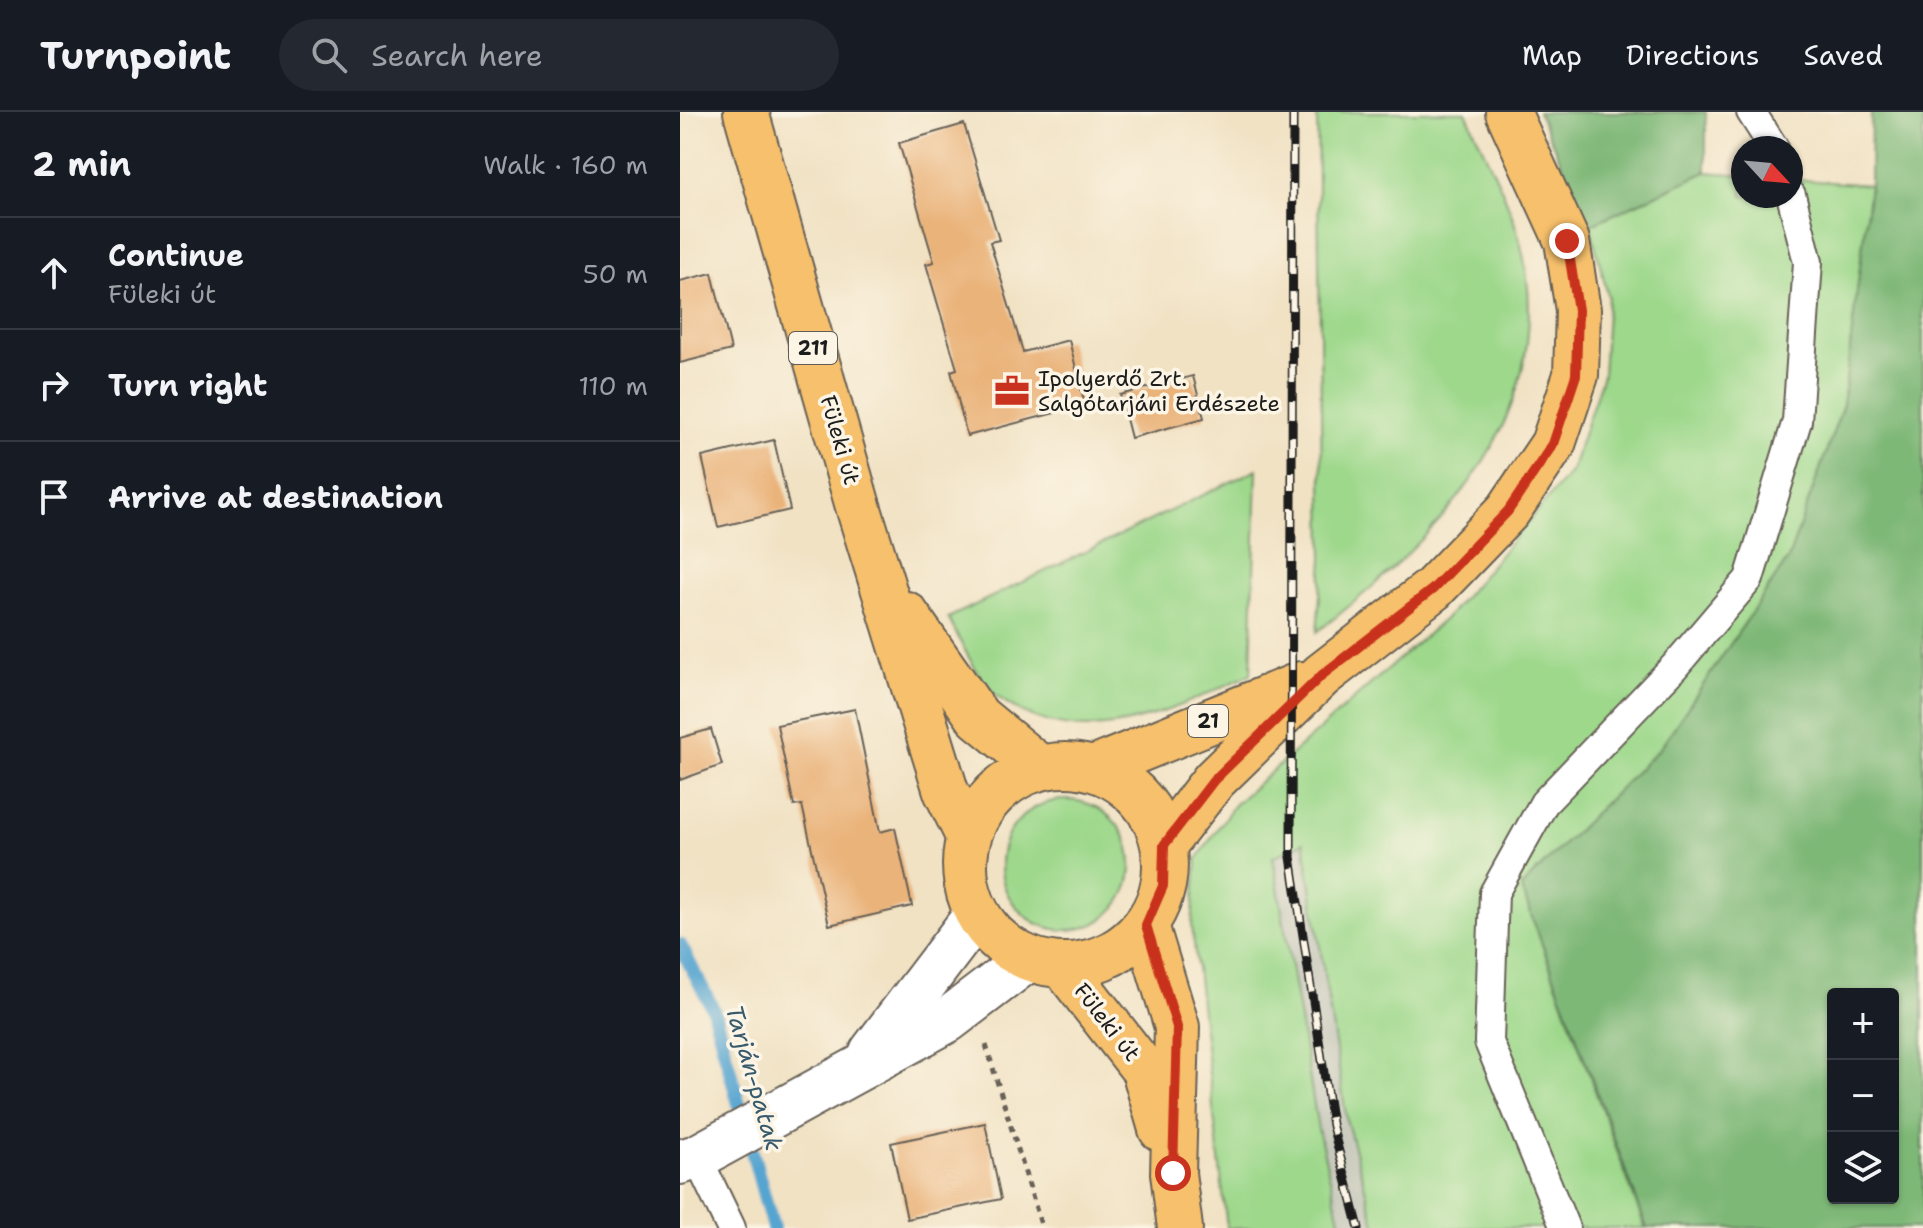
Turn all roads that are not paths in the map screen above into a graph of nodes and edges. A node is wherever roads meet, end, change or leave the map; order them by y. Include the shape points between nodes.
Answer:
1 (746, 112) edge
2 (1508, 112) edge
3 (1751, 112) edge
4 (1766, 136) edge
5 (1794, 208) edge
6 (884, 583) junction
7 (1322, 675) junction
8 (1039, 767) junction
9 (1095, 768) junction
10 (968, 836) junction
11 (1164, 845) junction
12 (977, 914) junction
13 (1146, 925) junction
14 (1045, 962) junction
15 (860, 1066) junction
16 (715, 1146) edge
17 (1173, 1173) junction
18 (731, 1228) edge
19 (1180, 1228) edge
20 (1565, 1228) edge

1 - 6 main road, Füleki út / 211
2 - 7 main road, 21 via 1567,241 1578,310 1576,375 1567,403 1553,444 1508,511 1433,589
3 - 4 lane
5 - 20 lane via 1808,262 1797,421 1749,579 1675,666 1544,803 1494,893 1489,1042
6 - 8 main road, Füleki út / 211 via 978,717
6 - 10 main road, Füleki út / 211 via 946,791
7 - 9 main road, 21
7 - 11 main road, 21 via 1214,780
8 - 9 main road, Füleki út / 21
8 - 10 main road, Füleki út / 21 via 1008,782 984,806
9 - 11 main road, Füleki út / 21 via 1132,789 1157,824
10 - 12 main road, Füleki út / 21 via 965,876
11 - 13 main road, Füleki út / 21 via 1163,886
12 - 14 main road, Füleki út / 21 via 999,941
12 - 15 street
13 - 14 main road, Füleki út / 21 via 1109,955 1087,963
13 - 17 main road, Füleki út / 21 via 1177,1027
14 - 15 street
14 - 17 main road, Füleki út / 21 via 1144,1070
15 - 16 street
16 - 18 lane
17 - 19 main road, Füleki út / 21

